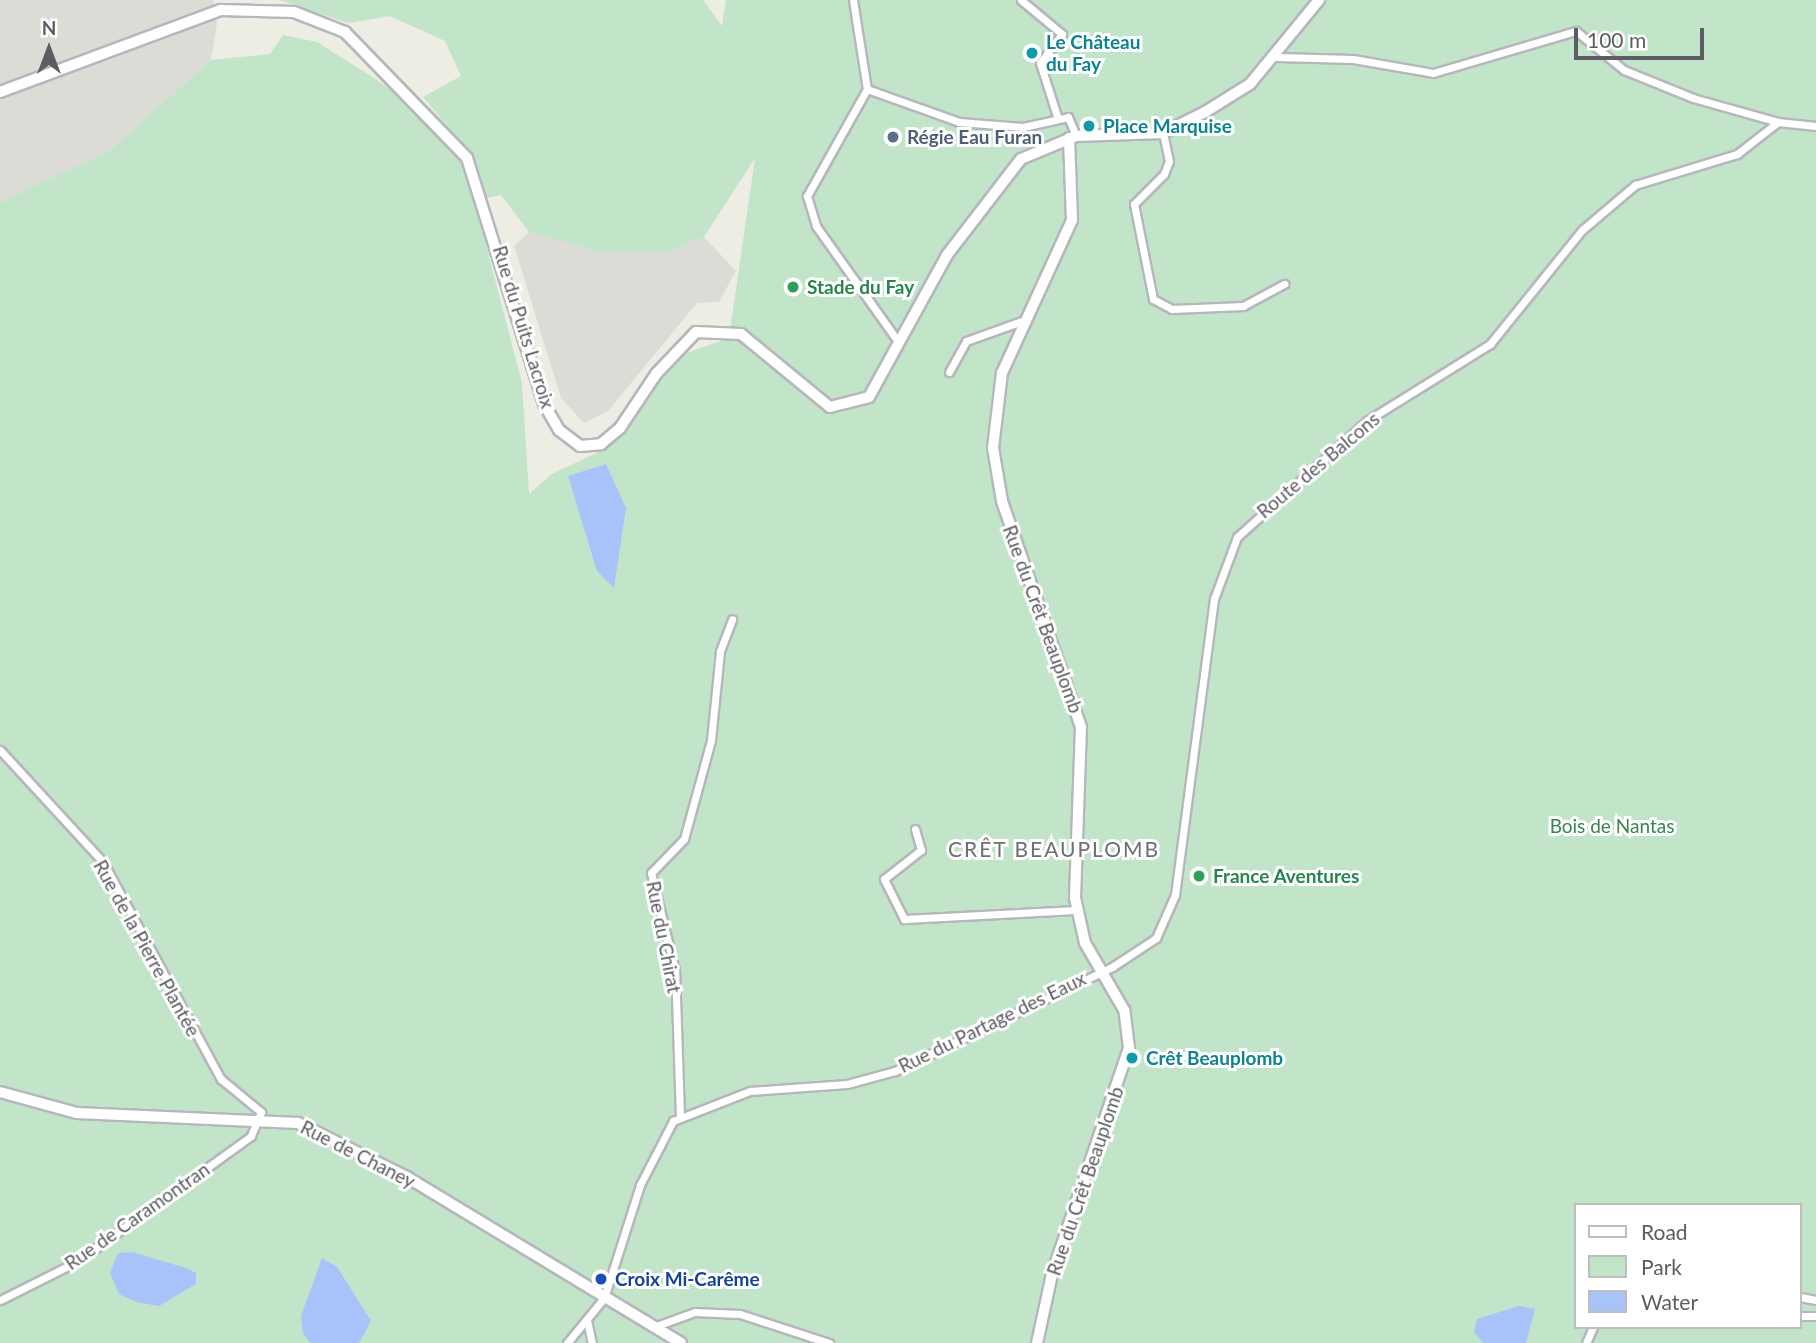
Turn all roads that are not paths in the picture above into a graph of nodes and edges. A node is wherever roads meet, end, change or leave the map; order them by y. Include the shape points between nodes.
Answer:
1 (853, 0) edge
2 (1021, 0) edge
3 (1319, 0) edge
4 (1277, 57) junction
5 (867, 89) junction
6 (0, 92) edge
7 (1057, 116) junction
8 (1778, 122) junction
9 (1816, 126) edge
10 (1163, 133) junction
11 (1072, 137) junction
12 (1284, 284) dead end
13 (1022, 321) junction
14 (897, 340) junction
15 (948, 372) dead end
16 (732, 619) dead end
17 (0, 750) edge
18 (915, 829) dead end
19 (1077, 911) junction
20 (1100, 971) junction
21 (0, 1092) edge
22 (261, 1116) junction
23 (680, 1117) junction
24 (604, 1298) junction
25 (0, 1300) edge
26 (587, 1320) junction
27 (660, 1325) junction
28 (567, 1343) edge
29 (592, 1343) edge
30 (681, 1343) edge
31 (829, 1343) edge
32 (1037, 1343) edge

1 - 5 street
2 - 7 street via 1062,34 1040,63
3 - 4 street
4 - 8 street via 1353,58 1433,73 1576,31 1624,70
4 - 10 street via 1250,84
5 - 7 street via 959,122 1023,127
5 - 14 street via 807,196 816,226
6 - 14 street, Rue du Puits Lacroix via 221,10 267,8 316,18 345,32 415,97 467,158 544,404 559,430 580,446 601,444 696,332 741,334 830,407 869,397
7 - 11 street via 1068,117
8 - 9 street
8 - 20 street, Route des Balcons via 1737,154 1635,185 1582,230 1490,344 1368,420 1237,537 1214,599 1173,901 1156,938
10 - 11 street
10 - 12 street via 1169,161 1164,174 1134,204 1153,299 1172,309 1243,306
11 - 13 street, Rue du Crêt Beauplomb via 1072,220
11 - 14 street, Rue du Puits Lacroix via 1021,159 1002,180
13 - 15 street via 966,341
13 - 19 street, Rue du Crêt Beauplomb via 993,409 993,448 1002,501 1081,727 1073,855
16 - 23 street, Rue du Chirat via 720,651 710,740 684,839 651,873 675,970
17 - 22 street, Rue de la Pierre Plantée via 103,862 221,1079
18 - 19 street via 921,850 884,879 904,919
19 - 20 street, Rue du Crêt Beauplomb
20 - 23 street, Rue du Partage des Eaux via 880,1076 750,1091
20 - 32 street, Rue du Crêt Beauplomb via 1124,1010 1129,1048 1052,1274
21 - 22 street, Rue de Chaney via 95,1115
22 - 24 street, Rue de Chaney via 299,1122 383,1164
22 - 25 street, Rue de Caramontran via 251,1136 78,1261
23 - 24 street via 662,1135 640,1185
24 - 26 street
24 - 27 street, Rue de Chaney
26 - 28 street
26 - 29 street
27 - 30 street, Rue de Chaney
27 - 31 street via 695,1312 740,1314

